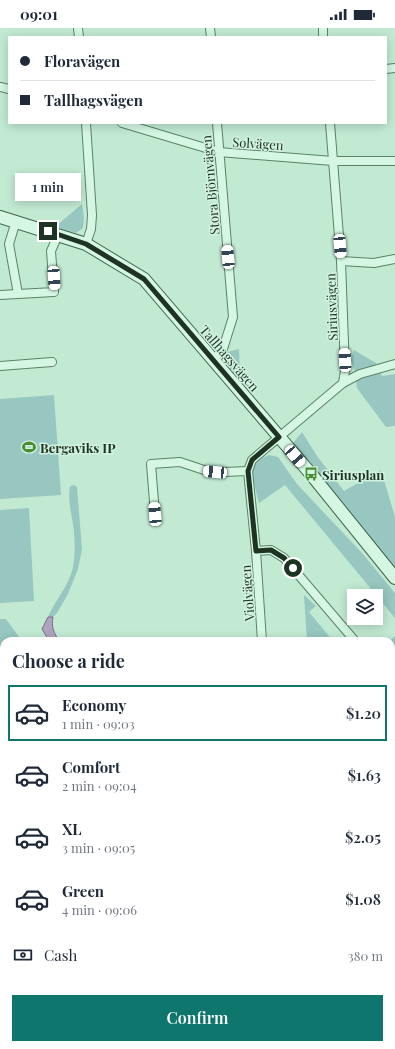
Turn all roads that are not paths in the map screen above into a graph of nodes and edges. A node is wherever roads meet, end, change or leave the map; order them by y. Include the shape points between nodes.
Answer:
1 (86, 124) edge
2 (125, 124) edge
3 (217, 124) edge
4 (330, 124) edge
5 (219, 152) junction
6 (333, 161) junction
7 (395, 161) edge
8 (0, 216) edge
9 (16, 221) junction
10 (58, 235) junction
11 (86, 244) junction
12 (395, 259) edge
13 (341, 261) junction
14 (18, 294) junction
15 (0, 295) edge
16 (213, 359) junction
17 (52, 362) dead end
18 (395, 364) edge
19 (0, 366) edge
20 (343, 383) junction
21 (279, 437) junction
22 (248, 471) junction
23 (155, 514) dead end
24 (256, 551) junction
25 (395, 578) edge
26 (262, 637) edge
27 (352, 637) edge

1 - 11 street via 92,229
2 - 5 street, Solvägen
3 - 5 street, Stora Björnvägen
4 - 6 street, Siriusvägen
5 - 6 street, Solvägen
5 - 16 street, Stora Björnvägen via 233,317 222,352
6 - 7 street, Solvägen
6 - 13 street, Siriusvägen
8 - 9 main road, Tallhagsvägen
9 - 10 main road, Tallhagsvägen
9 - 14 street via 9,244
10 - 11 main road, Tallhagsvägen
10 - 14 street via 52,251 54,292
11 - 16 main road, Tallhagsvägen via 144,279
12 - 13 street via 374,262
13 - 20 street, Siriusvägen via 345,371
14 - 15 street
16 - 21 main road, Tallhagsvägen
17 - 19 street
18 - 20 street via 360,374
20 - 21 street
21 - 22 street via 252,460
21 - 25 main road, Tallhagsvägen
22 - 23 street via 207,471 180,462 151,464
22 - 24 street, Violvägen
24 - 26 street, Violvägen
24 - 27 street via 271,550 284,558

